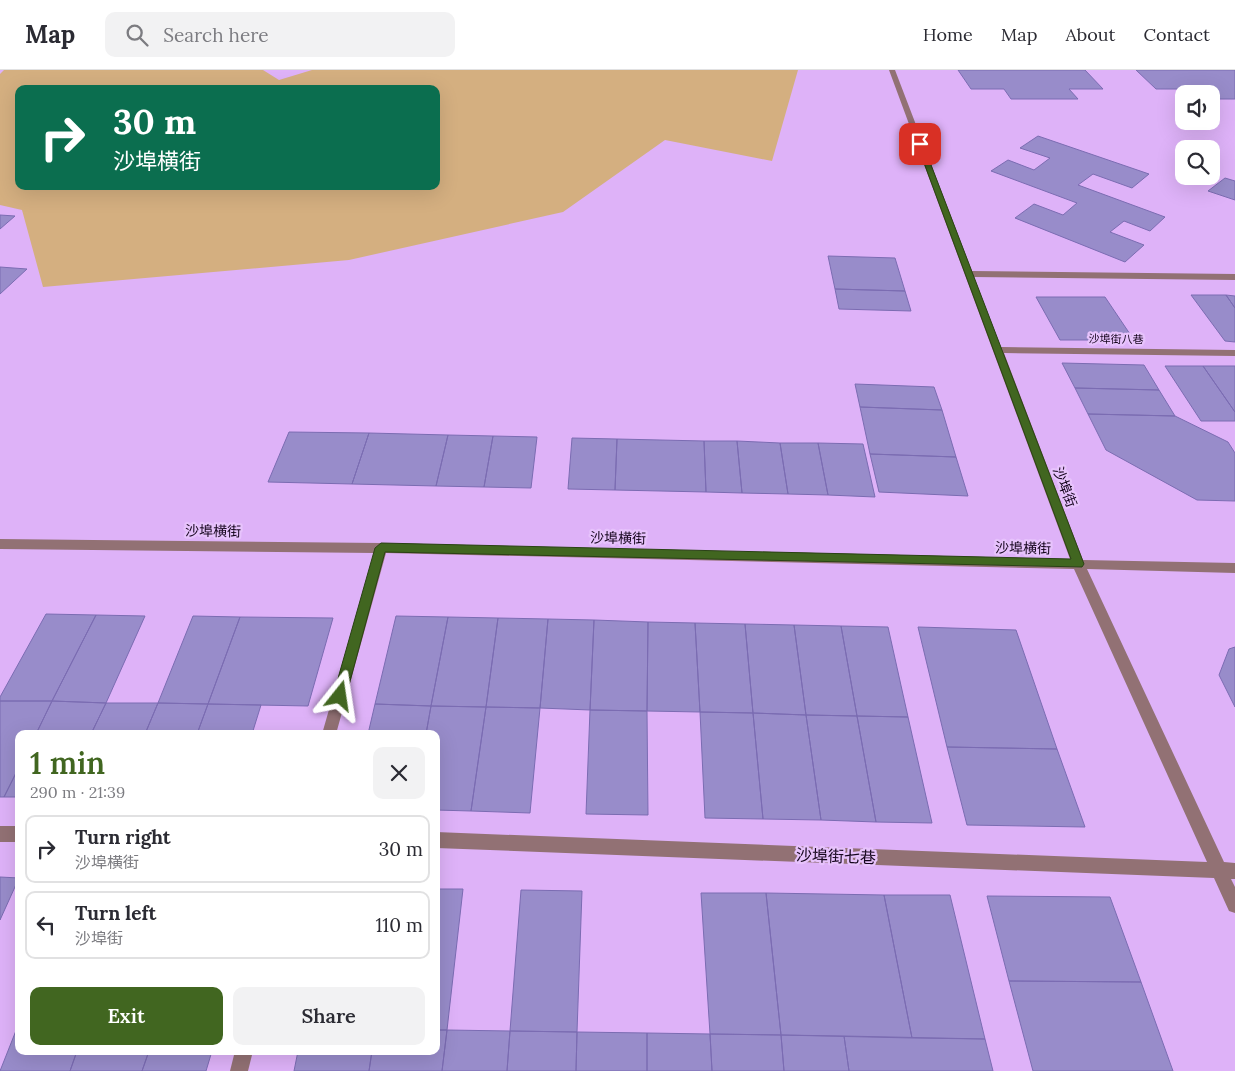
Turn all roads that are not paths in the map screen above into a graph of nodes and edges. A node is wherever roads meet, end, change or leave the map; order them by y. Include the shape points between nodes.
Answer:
1 (892, 70) edge
2 (969, 274) junction
3 (1235, 277) edge
4 (998, 350) junction
5 (1235, 353) edge
6 (0, 544) edge
7 (381, 548) junction
8 (1078, 564) junction
9 (1235, 568) edge
10 (331, 730) edge
11 (0, 834) edge
12 (15, 834) edge
13 (440, 840) edge
14 (1227, 871) edge
15 (1235, 905) edge
16 (243, 1055) edge
17 (239, 1071) edge

1 - 2 street, 沙埠街
2 - 3 street
2 - 4 street, 沙埠街
4 - 5 street, 沙埠街八巷
4 - 8 street, 沙埠街
6 - 7 street, 沙埠横街
7 - 8 street, 沙埠横街
7 - 10 street
8 - 9 street, 沙埠横街
8 - 14 street, 沙埠街
11 - 12 street
13 - 14 street, 沙埠街七巷
14 - 15 street, 沙埠街
16 - 17 street

